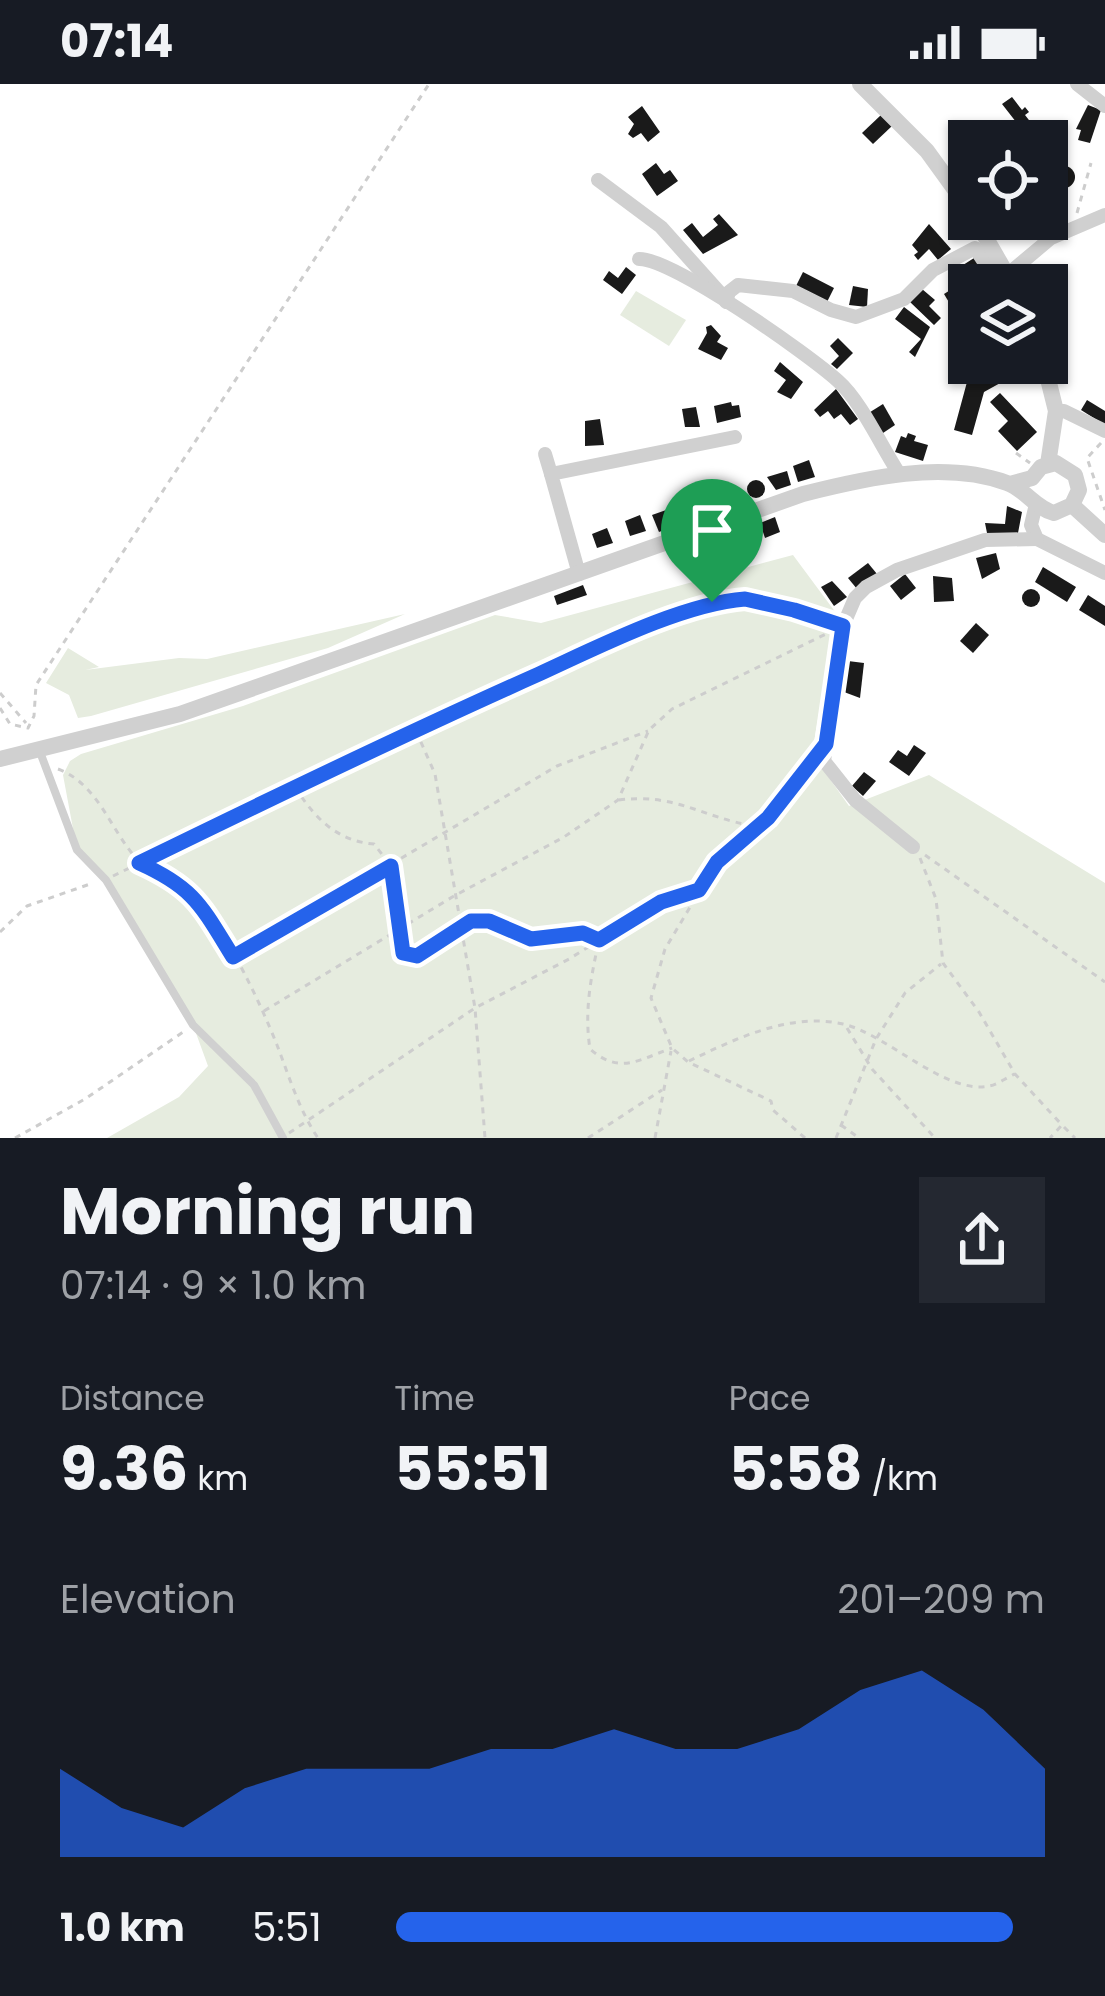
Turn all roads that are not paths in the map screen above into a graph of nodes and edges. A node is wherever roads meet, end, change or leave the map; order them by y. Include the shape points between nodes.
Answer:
1 (860, 84) edge
2 (1077, 84) edge
3 (1105, 106) edge
4 (598, 180) dead end
5 (948, 180) edge
6 (1105, 215) edge
7 (639, 259) dead end
8 (990, 264) edge
9 (1021, 264) edge
10 (726, 302) junction
11 (1049, 384) edge
12 (1056, 411) junction
13 (1105, 434) edge
14 (735, 437) dead end
15 (545, 454) dead end
16 (1046, 463) junction
17 (551, 474) junction
18 (900, 475) junction
19 (1010, 484) junction
20 (1034, 501) junction
21 (1072, 505) junction
22 (1105, 535) edge
23 (1037, 539) junction
24 (1105, 573) edge
25 (573, 576) junction
26 (39, 750) junction
27 (0, 759) edge
28 (913, 847) road end
29 (283, 1137) edge

1 - 5 street
2 - 3 street
4 - 10 street via 662,227
6 - 9 street via 1036,247
7 - 10 street via 654,259
8 - 10 street via 975,248 932,270 904,299 856,317 763,287 738,286
10 - 18 street via 841,383
11 - 12 street
12 - 13 street
12 - 16 street
14 - 17 street
15 - 17 street
16 - 19 street
16 - 20 street
16 - 21 street via 1078,482
17 - 25 street
18 - 19 street
18 - 25 street via 803,494
19 - 20 street
20 - 21 street via 1054,513
20 - 23 street
21 - 22 street
23 - 24 street
23 - 28 street via 985,540 897,570 855,598 843,626 824,760
25 - 26 street via 180,715
26 - 27 street
26 - 29 lane via 77,850 106,880 193,1025 254,1085

